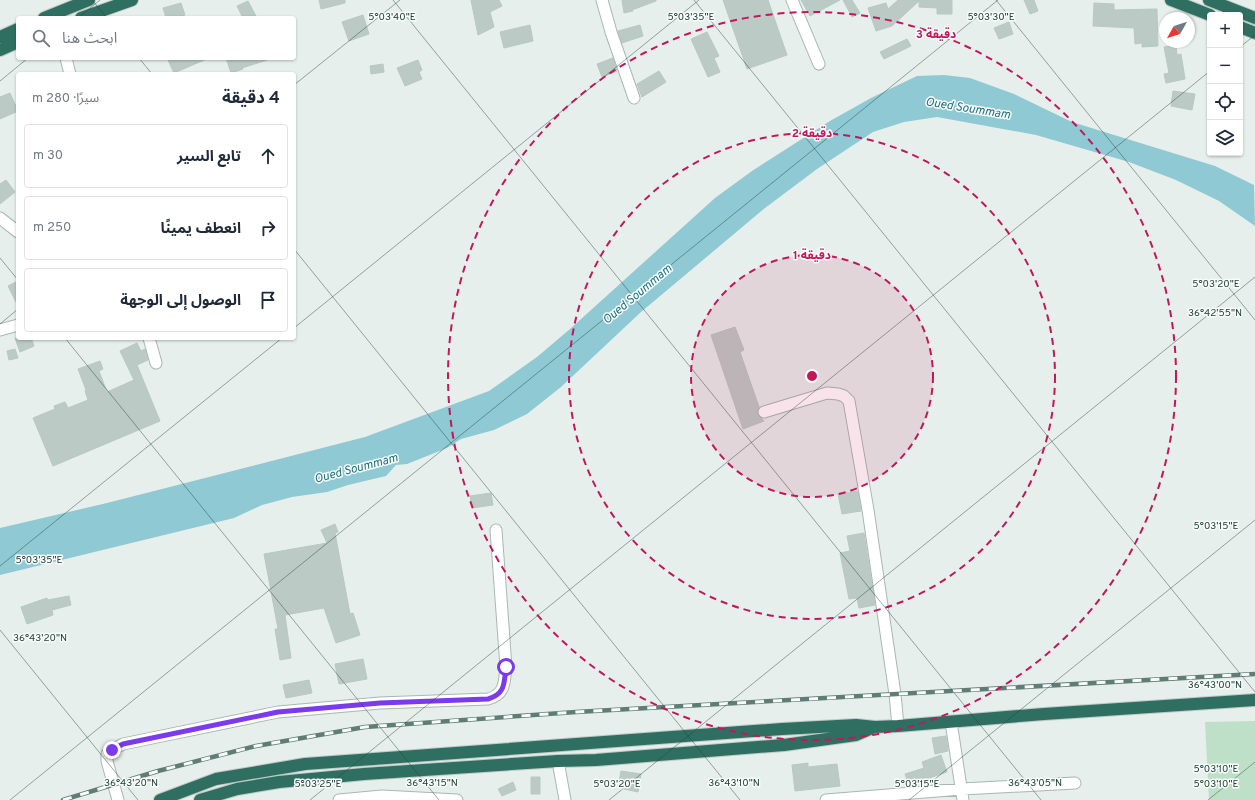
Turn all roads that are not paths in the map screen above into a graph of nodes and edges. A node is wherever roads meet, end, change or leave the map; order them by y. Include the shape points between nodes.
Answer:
1 (132, 0) edge
2 (602, 0) edge
3 (792, 0) edge
4 (1172, 0) edge
5 (1209, 0) edge
6 (83, 1) edge
7 (1222, 3) edge
8 (1207, 14) edge
9 (49, 16) edge
10 (87, 16) edge
11 (1255, 18) edge
12 (1243, 28) edge
13 (16, 30) edge
14 (1255, 33) edge
15 (0, 37) edge
16 (16, 43) edge
17 (0, 50) edge
18 (66, 60) edge
19 (819, 64) dead end
20 (70, 72) edge
21 (634, 98) dead end
22 (0, 218) edge
23 (16, 230) edge
24 (16, 326) edge
25 (0, 330) edge
26 (150, 340) edge
27 (156, 363) dead end
28 (764, 412) dead end
29 (496, 530) dead end
30 (1255, 700) edge
31 (951, 722) junction
32 (898, 726) junction
33 (875, 727) junction
34 (558, 761) junction
35 (1075, 783) dead end
36 (962, 794) edge
37 (118, 800) edge
38 (160, 800) edge
39 (200, 800) edge
40 (338, 800) edge
41 (457, 800) edge
42 (565, 800) edge
43 (826, 800) edge

1 - 10 highway
2 - 21 street
3 - 19 street
4 - 8 highway
5 - 7 highway
6 - 9 highway
7 - 11 highway
12 - 14 highway
13 - 15 highway
16 - 17 highway
18 - 20 street
22 - 23 street
24 - 25 street
26 - 27 street
28 - 32 street via 826,393 844,396 849,401 870,526
29 - 37 street via 506,667 504,686 498,695 488,699 380,703 278,712 123,744 107,754
30 - 31 highway
31 - 32 highway
31 - 36 street
32 - 33 highway
33 - 34 highway via 856,735 784,745
33 - 38 highway via 856,725 782,729 305,764 216,779
34 - 39 highway via 279,782 237,789
34 - 42 street
35 - 36 street
36 - 43 street
40 - 41 street via 382,796

